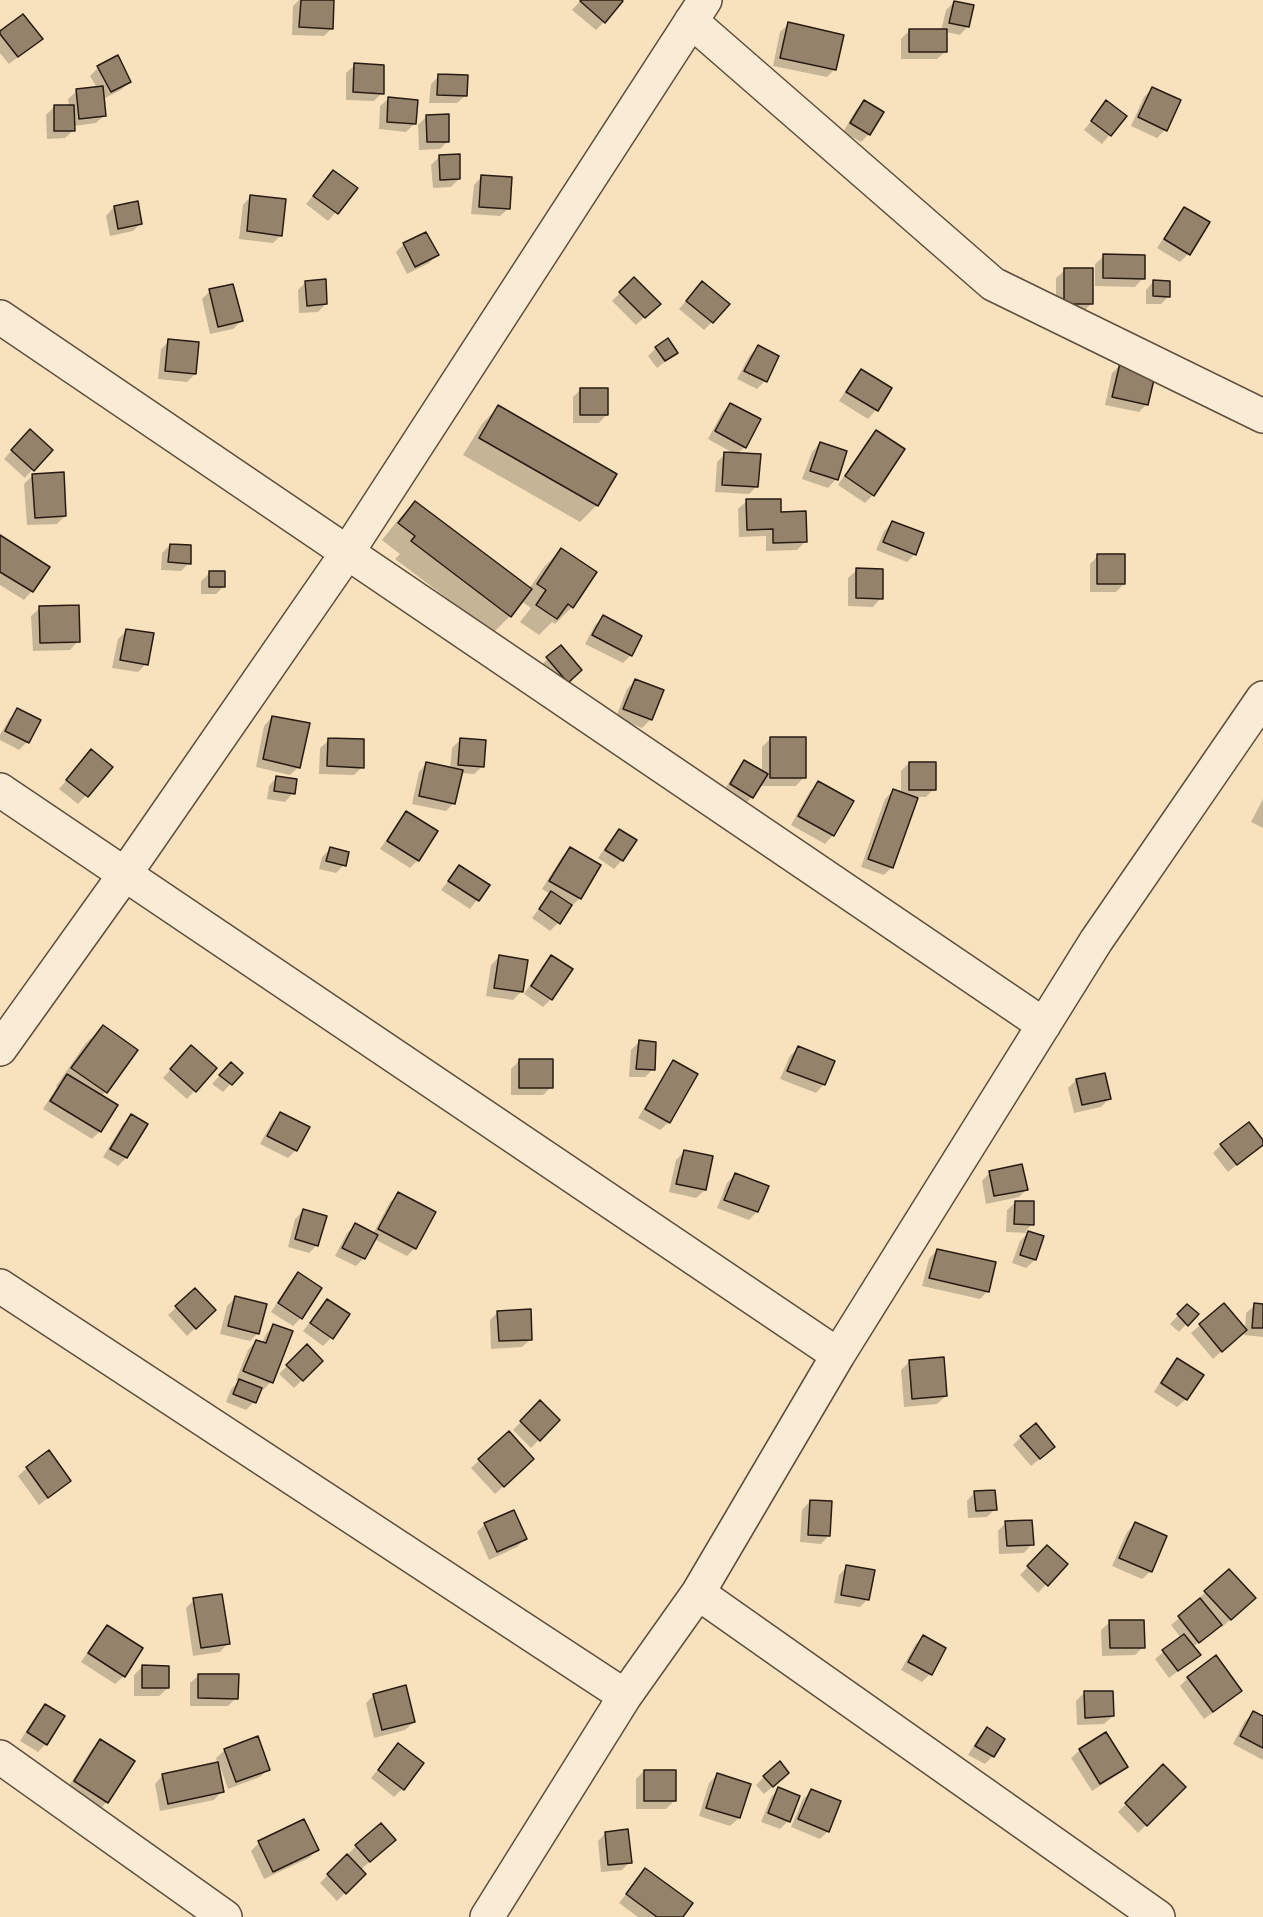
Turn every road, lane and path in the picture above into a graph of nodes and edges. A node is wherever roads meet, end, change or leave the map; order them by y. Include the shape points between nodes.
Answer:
1 (698, 11) edge
2 (0, 317) edge
3 (1263, 416) edge
4 (347, 553) junction
5 (1263, 698) edge
6 (0, 790) edge
7 (125, 874) junction
8 (1044, 1026) junction
9 (0, 1049) edge
10 (0, 1286) edge
11 (838, 1355) junction
12 (698, 1593) junction
13 (625, 1696) junction
14 (0, 1757) edge
15 (225, 1917) edge
16 (487, 1917) edge
17 (1158, 1917) edge

1 - 3 street via 993,284
1 - 4 street
2 - 4 street
4 - 7 street
4 - 8 street
5 - 8 street via 1096,941
6 - 7 street
7 - 9 street
7 - 11 street
8 - 11 street
10 - 13 street
11 - 12 street
12 - 13 street
12 - 17 street
13 - 16 street
14 - 15 street

